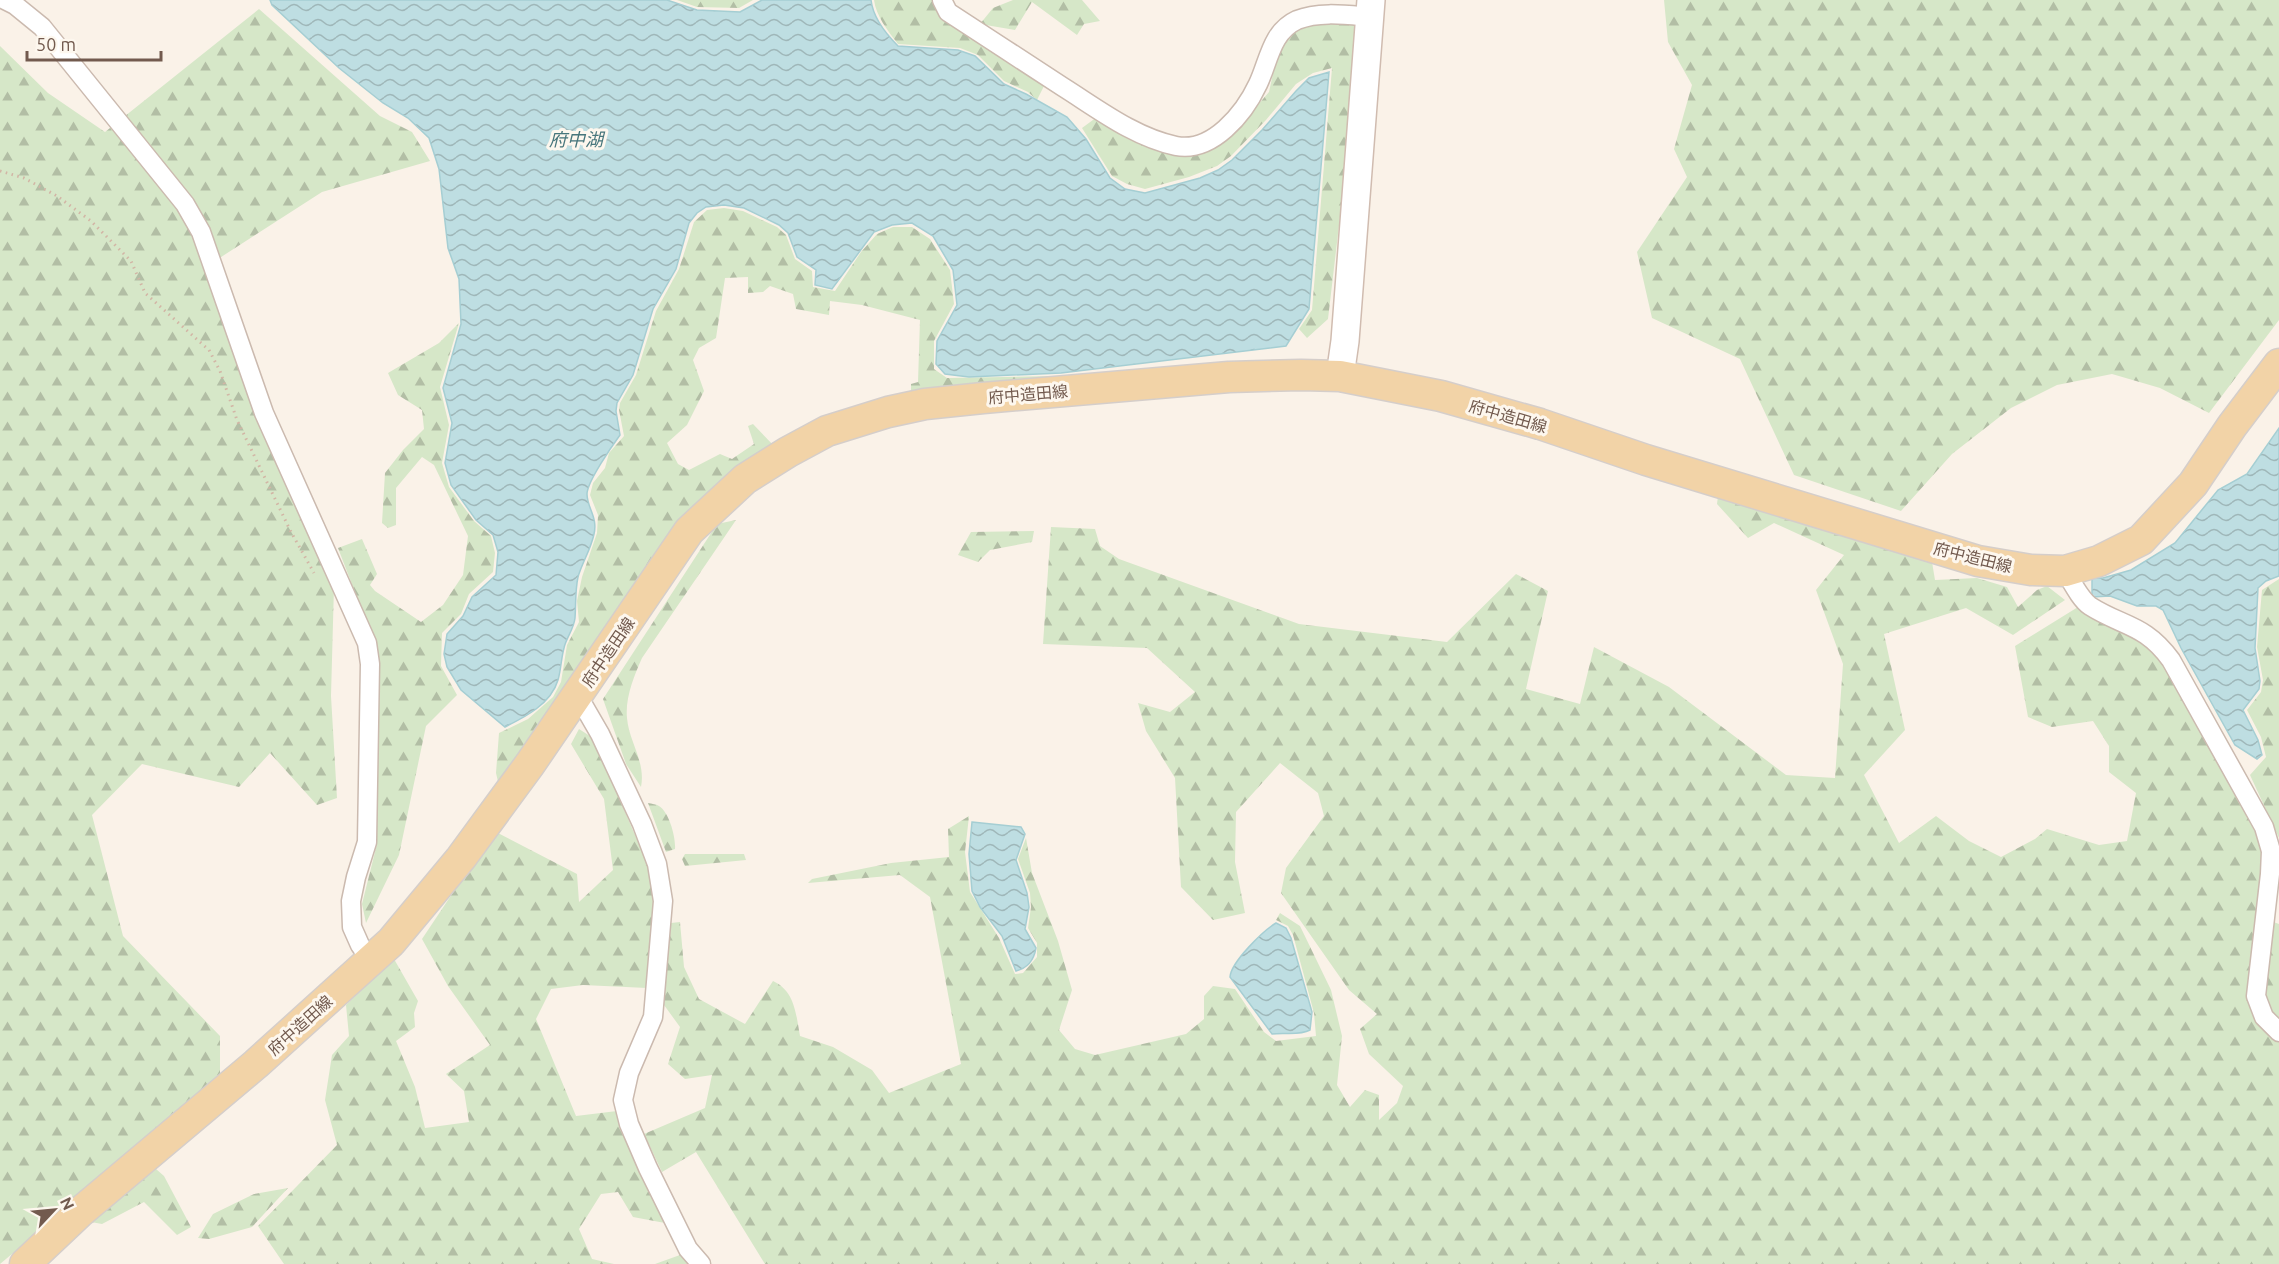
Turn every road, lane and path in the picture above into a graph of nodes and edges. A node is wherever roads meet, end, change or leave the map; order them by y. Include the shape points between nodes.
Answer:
1 (5, 0) edge
2 (942, 0) edge
3 (1370, 9) edge
4 (0, 171) edge
5 (2279, 364) edge
6 (1340, 376) junction
7 (2065, 572) junction
8 (318, 579) dead end
9 (578, 696) junction
10 (370, 961) junction
11 (2279, 1032) edge
12 (25, 1264) edge
13 (701, 1264) edge

1 - 10 street via 42,27 185,204 196,223 264,413 367,643 368,842 351,901 352,927
2 - 3 street via 948,12 1117,122 1178,146 1209,140 1229,125 1258,84 1281,31 1297,20
3 - 6 street
4 - 8 path via 24,178 57,196 91,221 131,261 145,293 209,350 237,420
5 - 7 main road, 府中造田線 via 2193,484 2141,540 2099,561
6 - 7 main road, 府中造田線 via 1441,396 1540,424 1978,561
6 - 9 main road, 府中造田線 via 1229,377 925,404 827,431 745,479 689,531
7 - 11 street via 2088,605 2159,643 2264,827 2271,851 2270,874 2256,996 2264,1017
9 - 10 main road, 府中造田線 via 460,858 391,942
9 - 13 street via 642,824 657,864 663,901 653,1017 629,1073 623,1100 648,1168 688,1249
10 - 12 main road, 府中造田線

